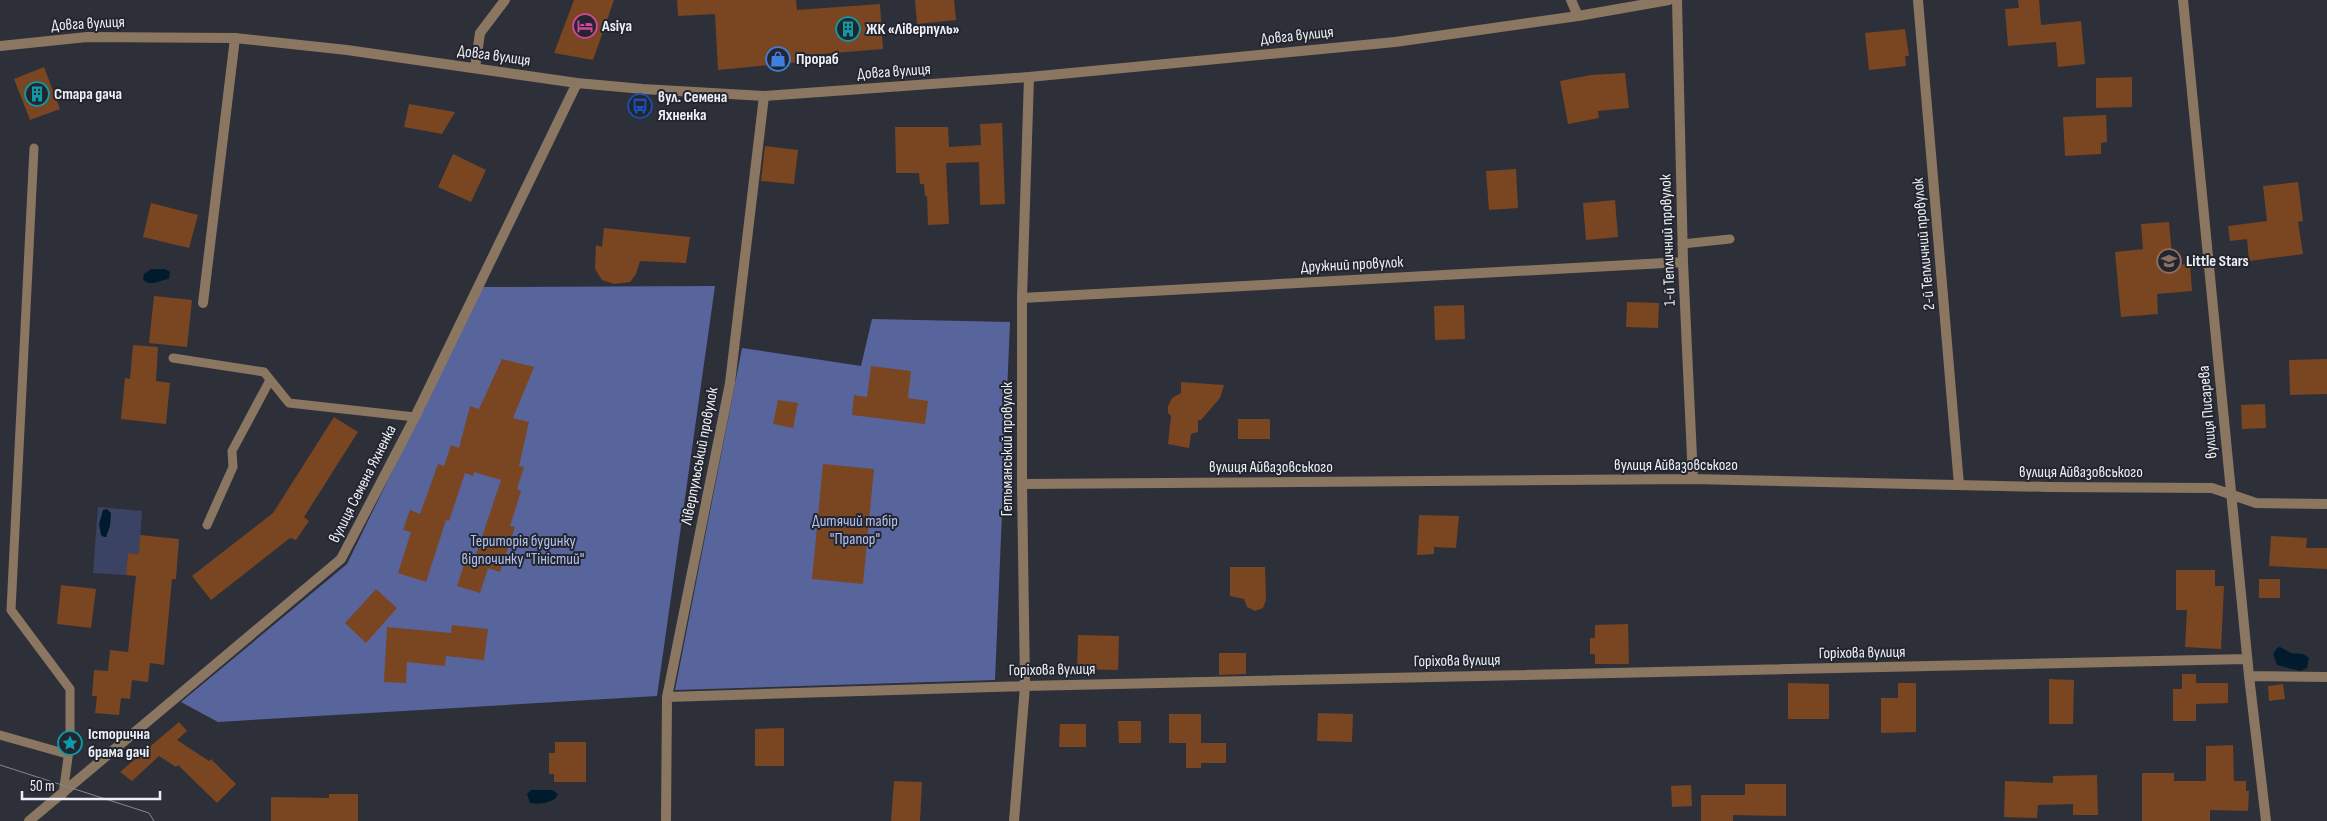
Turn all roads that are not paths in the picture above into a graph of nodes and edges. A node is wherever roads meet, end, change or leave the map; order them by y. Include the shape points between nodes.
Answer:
1 (505, 0) edge
2 (1571, 0) edge
3 (1670, 0) edge
4 (1677, 0) edge
5 (1918, 0) edge
6 (2183, 0) edge
7 (1578, 16) junction
8 (235, 38) junction
9 (0, 46) edge
10 (475, 68) junction
11 (1029, 77) junction
12 (576, 83) junction
13 (764, 96) junction
14 (34, 148) dead end
15 (1730, 239) dead end
16 (1682, 244) junction
17 (1683, 262) junction
18 (1022, 298) junction
19 (204, 303) dead end
20 (172, 358) dead end
21 (270, 380) junction
22 (415, 417) junction
23 (1693, 479) junction
24 (1022, 484) junction
25 (1959, 486) junction
26 (2231, 494) junction
27 (2327, 504) edge
28 (207, 525) dead end
29 (2247, 659) junction
30 (2249, 676) junction
31 (2327, 678) edge
32 (1026, 686) junction
33 (667, 697) junction
34 (0, 735) edge
35 (67, 754) junction
36 (63, 794) junction
37 (29, 821) edge
38 (666, 821) edge
39 (1014, 821) edge
40 (2266, 821) edge

1 - 10 street via 480,33
2 - 7 street
3 - 7 street, Довга вулиця
4 - 16 street, 1-й Тепличний провулок
5 - 25 street, 2-й Тепличний провулок
6 - 26 street, вулиця Писарева
7 - 11 street, Довга вулиця via 1395,42
8 - 9 street, Довга вулиця via 87,37
8 - 10 street, Довга вулиця
8 - 19 street
10 - 12 street, Довга вулиця
11 - 13 street, Довга вулиця
11 - 18 street, Гетьманський провулок
12 - 13 street, Довга вулиця
12 - 22 street, вулиця Семена Яхненка
13 - 33 street, Ліверпульський провулок via 730,383
14 - 35 lane via 11,610 70,689
15 - 16 lane
16 - 17 street, 1-й Тепличний провулок
17 - 18 street, Дружний провулок
17 - 23 street, 1-й Тепличний провулок
18 - 24 street, Гетьманський провулок
20 - 21 lane via 264,372
21 - 22 lane via 289,403
21 - 28 lane via 232,451 233,467
22 - 36 street, вулиця Семена Яхненка via 341,559
23 - 24 street, вулиця Айвазовського
23 - 25 street, вулиця Айвазовського
24 - 32 street, Гетьманський провулок
25 - 26 street, вулиця Айвазовського via 2212,488
26 - 27 street, вулиця Айвазовського via 2256,503
26 - 29 street, вулиця Писарева
29 - 30 street, вулиця Писарева
29 - 32 street, Горіхова вулиця
30 - 31 street
30 - 40 street, вулиця Писарева
32 - 33 street, Горіхова вулиця
32 - 39 street, Гетьманський провулок
33 - 38 street, Ліверпульський провулок
34 - 35 lane
35 - 36 lane
36 - 37 street, вулиця Семена Яхненка

